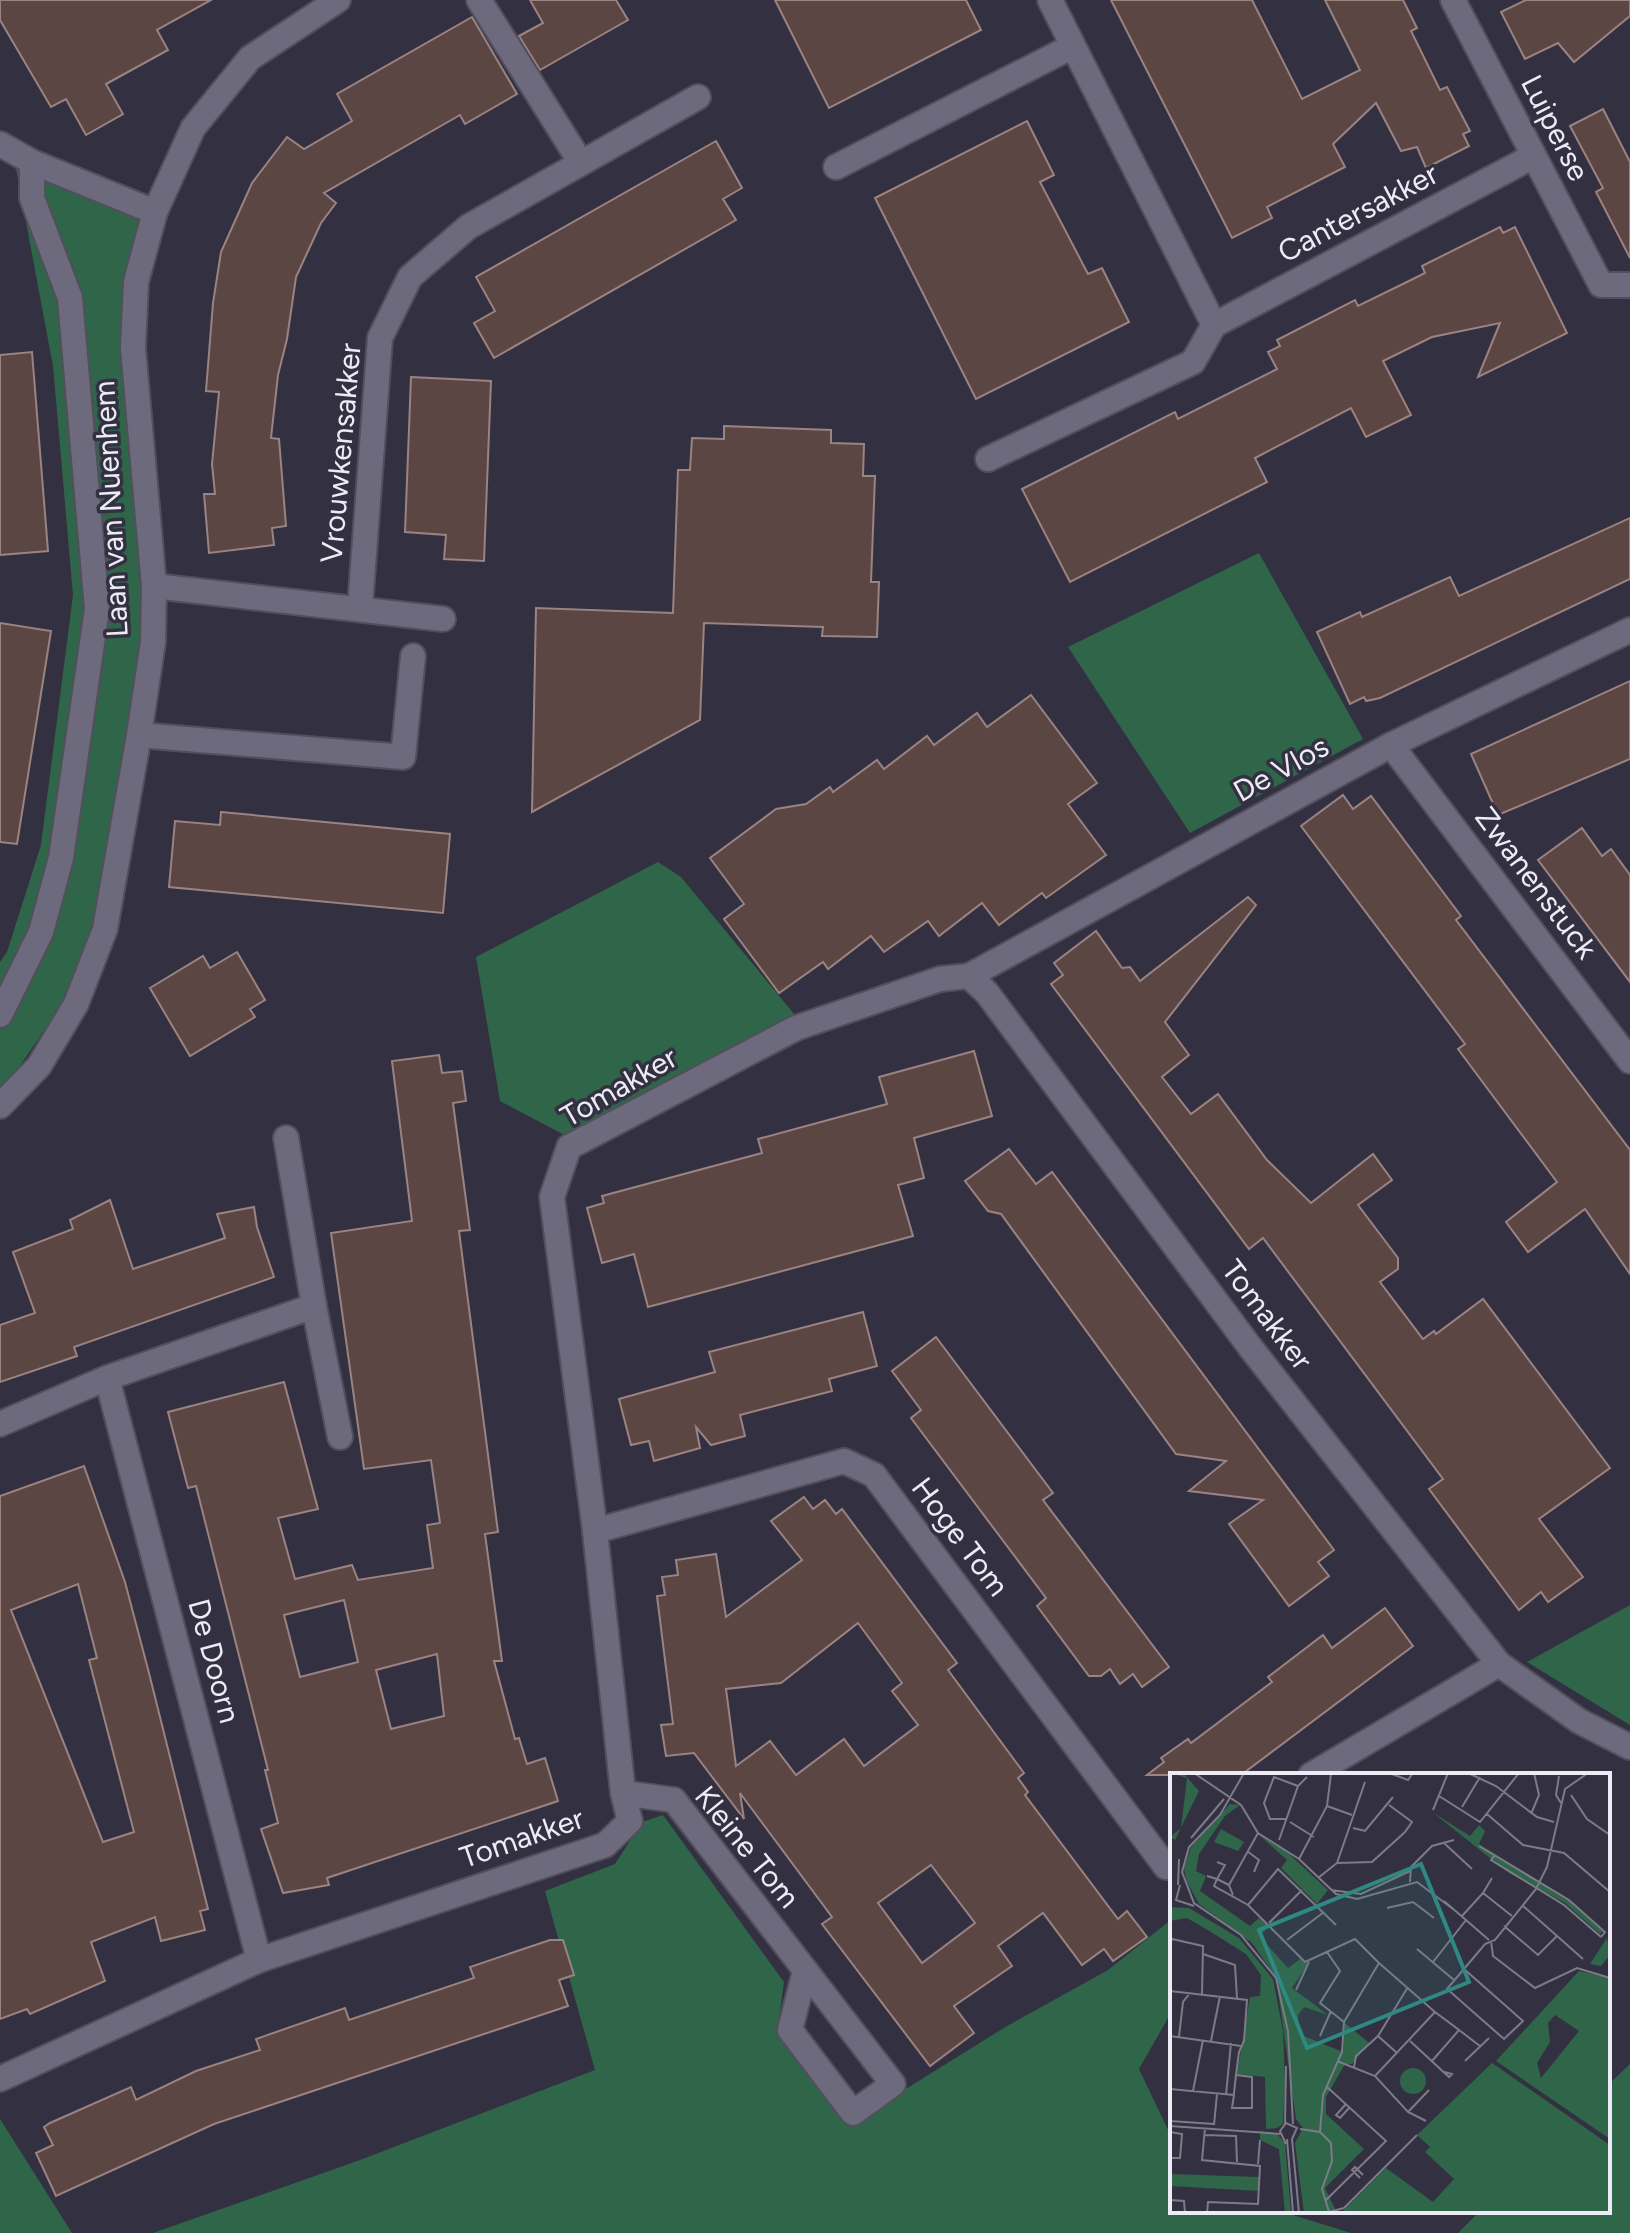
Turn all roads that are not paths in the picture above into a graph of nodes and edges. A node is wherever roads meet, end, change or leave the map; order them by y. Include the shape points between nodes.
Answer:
1 (338, 0) edge
2 (479, 0) edge
3 (1050, 0) edge
4 (1453, 0) edge
5 (1073, 46) junction
6 (698, 97) dead end
7 (0, 144) edge
8 (1532, 157) junction
9 (32, 162) junction
10 (581, 163) junction
11 (836, 167) dead end
12 (155, 212) junction
13 (1630, 285) edge
14 (1214, 325) junction
15 (988, 459) dead end
16 (154, 586) junction
17 (360, 607) junction
18 (443, 619) dead end
19 (1630, 630) edge
20 (413, 656) dead end
21 (139, 735) junction
22 (1391, 745) junction
23 (969, 976) junction
24 (0, 1015) edge
25 (1630, 1061) edge
26 (0, 1106) edge
27 (286, 1138) dead end
28 (314, 1306) junction
29 (107, 1378) junction
30 (0, 1424) edge
31 (340, 1437) dead end
32 (595, 1531) junction
33 (1499, 1664) junction
34 (1630, 1747) edge
35 (1314, 1773) edge
36 (623, 1793) junction
37 (1170, 1867) edge
38 (259, 1960) junction
39 (805, 1971) junction
40 (0, 2079) edge

1 - 12 street, Laan van Nuenhem via 250,58 193,128
2 - 10 street
3 - 5 street
4 - 8 street, Luiperse
5 - 11 street
5 - 14 street
6 - 10 street, Vrouwkensakker
7 - 9 street
8 - 13 street, Luiperse via 1601,285
8 - 14 street, Cantersakker
9 - 12 street
9 - 24 street, Laan van Nuenhem via 32,198 70,298 97,609 61,858 41,932
10 - 17 street, Vrouwkensakker via 468,227 410,277 380,338
12 - 16 street, Laan van Nuenhem via 136,282 133,348
14 - 15 street via 1193,362
16 - 17 street, Vrouwkensakker
16 - 21 street, Laan van Nuenhem via 153,642
17 - 18 street, Vrouwkensakker
19 - 22 street, De Vlos
20 - 21 street via 403,757
21 - 26 street, Laan van Nuenhem via 105,929 69,1016 39,1066
22 - 23 street, De Vlos
22 - 25 street, Zwanenstuck
23 - 32 street, Tomakker via 940,979 796,1028 569,1147 552,1197
23 - 33 street, Tomakker
27 - 28 street
28 - 29 street
28 - 31 street
29 - 30 street
29 - 38 street, De Doorn
32 - 36 street, Tomakker
32 - 37 street, Hoge Tom via 844,1461 874,1475
33 - 34 street, Tomakker via 1579,1721
33 - 35 street
36 - 38 street, Tomakker via 630,1821 605,1845
36 - 39 street, Kleine Tom via 674,1800
38 - 40 street, Tomakker
39 - 39 street, Kleine Tom via 893,2084 853,2113 790,2030

